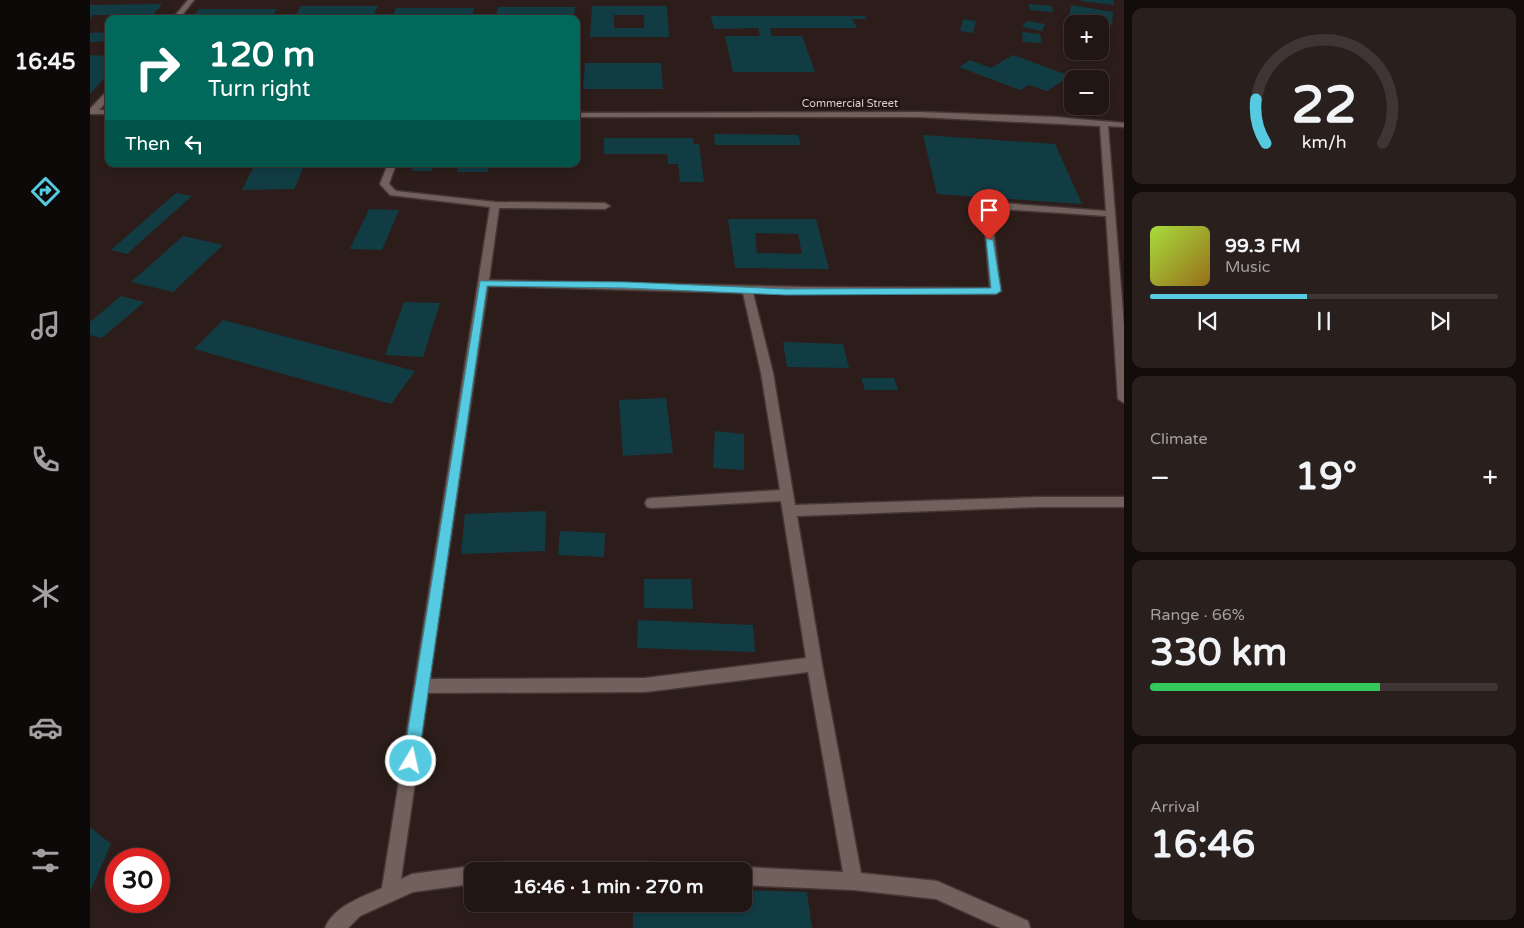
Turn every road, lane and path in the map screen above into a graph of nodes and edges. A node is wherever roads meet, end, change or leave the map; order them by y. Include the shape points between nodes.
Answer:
1 (191, 0) edge
2 (178, 15) edge
3 (105, 98) edge
4 (91, 112) edge
5 (105, 112) edge
6 (580, 115) edge
7 (1104, 123) junction
8 (1124, 125) edge
9 (391, 167) edge
10 (495, 205) junction
11 (605, 206) dead end
12 (1111, 214) junction
13 (483, 284) junction
14 (747, 289) junction
15 (1121, 297) edge
16 (1123, 384) edge
17 (1124, 399) edge
18 (787, 495) junction
19 (1124, 502) edge
20 (652, 503) dead end
21 (789, 511) junction
22 (814, 664) junction
23 (422, 686) junction
24 (464, 876) edge
25 (752, 876) edge
26 (854, 881) junction
27 (390, 893) junction
28 (334, 928) edge
29 (1021, 928) edge

1 - 2 street
3 - 4 street
4 - 5 street
6 - 7 street, Commercial Street via 936,114
7 - 8 street, Commercial Street
7 - 12 street
9 - 10 street via 384,184 393,193
10 - 11 street
10 - 13 street
12 - 14 street via 1000,206 986,210 996,291 886,293
12 - 15 street
13 - 14 street
13 - 23 street
14 - 18 street via 767,373
15 - 16 street
16 - 17 street
18 - 20 street
18 - 21 street
19 - 21 street
21 - 22 street
22 - 23 street via 645,685
22 - 26 street
23 - 27 street
24 - 27 street via 412,883
25 - 26 street
26 - 29 street via 937,890
27 - 28 street via 354,910

